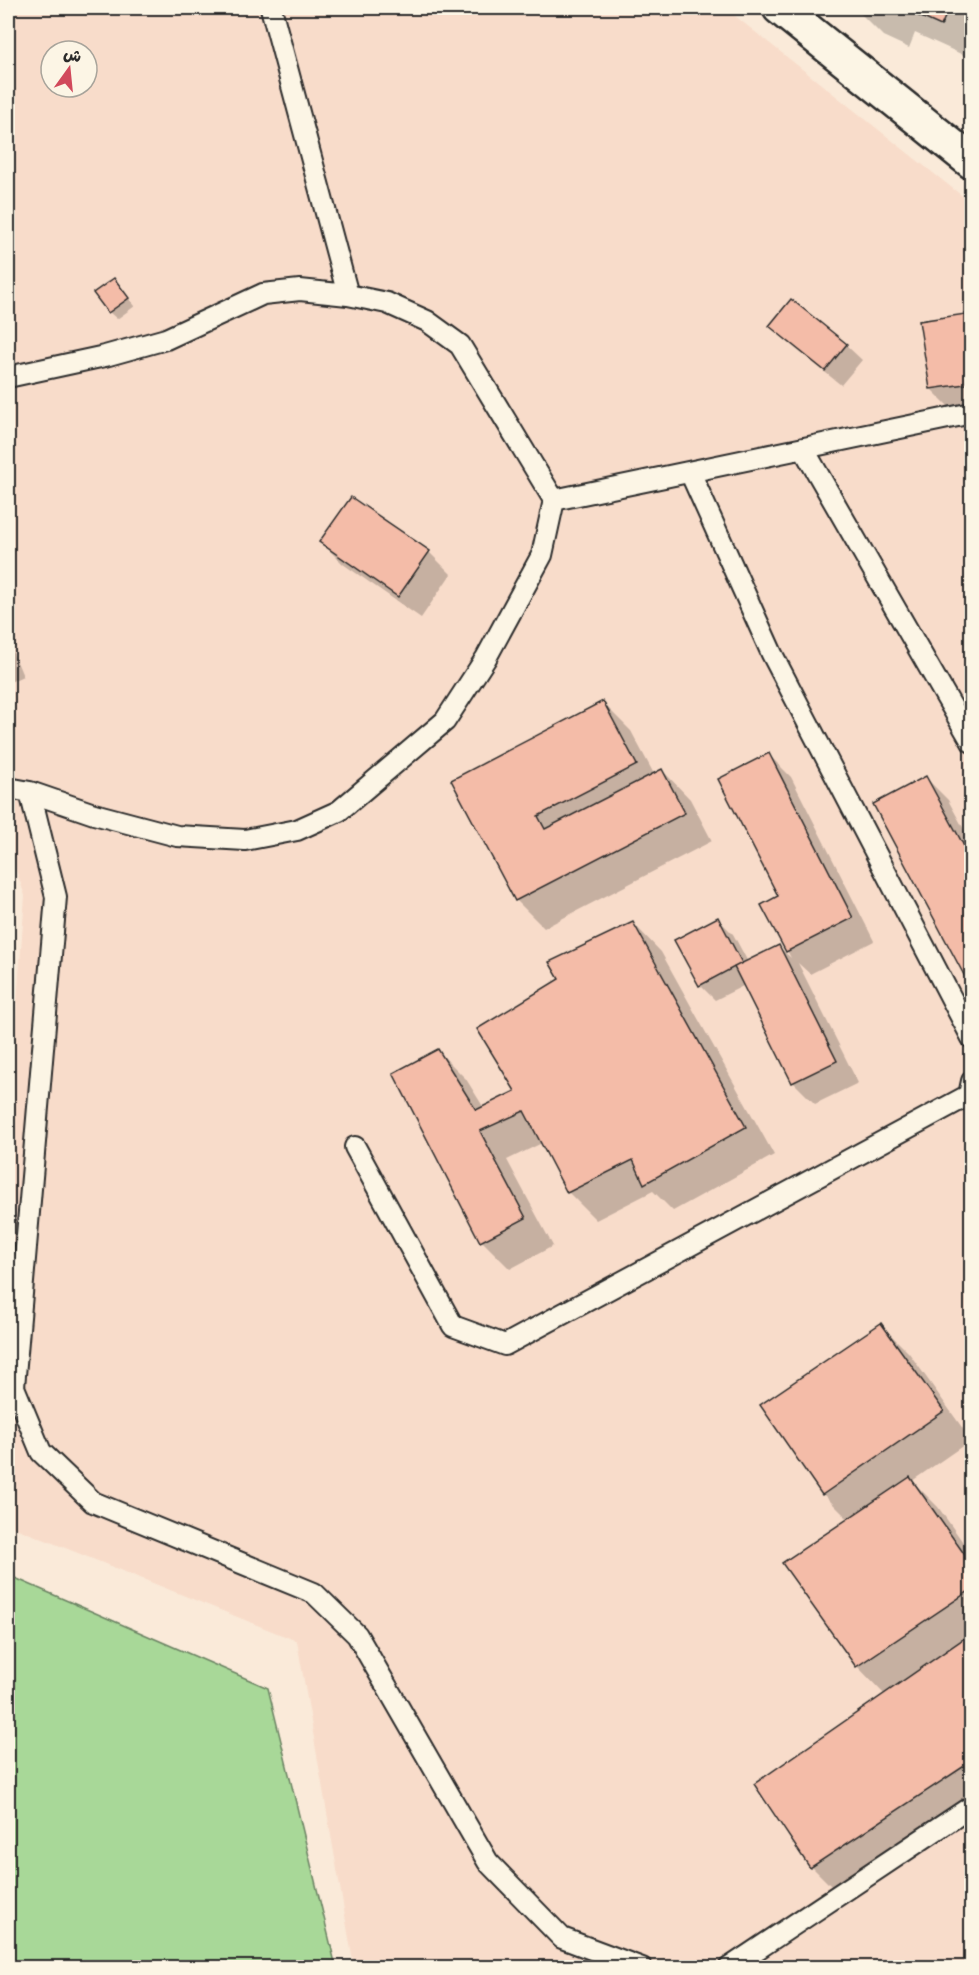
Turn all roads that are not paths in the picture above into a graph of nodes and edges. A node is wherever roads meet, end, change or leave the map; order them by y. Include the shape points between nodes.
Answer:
1 (271, 8) edge
2 (780, 8) edge
3 (972, 162) edge
4 (348, 295) junction
5 (8, 377) edge
6 (970, 417) edge
7 (803, 448) junction
8 (690, 472) junction
9 (554, 500) junction
10 (972, 742) edge
11 (8, 788) edge
12 (30, 792) junction
13 (972, 1038) edge
14 (972, 1081) edge
15 (355, 1147) dead end
16 (972, 1806) edge
17 (642, 1968) edge
18 (729, 1968) edge

1 - 4 lane
2 - 3 main road
4 - 5 lane via 300,290 263,294 166,339
4 - 9 lane via 387,303 427,321 460,345
6 - 7 lane
7 - 8 lane
7 - 10 lane
8 - 9 lane
8 - 13 lane via 772,654
9 - 12 lane via 542,555 486,658 445,721 339,811 297,830 245,840 177,836
11 - 12 lane
12 - 17 lane via 56,897 14,1387 40,1452 93,1502 314,1593 357,1635 488,1862 562,1938
14 - 15 lane via 969,1095 505,1345 453,1326
16 - 18 lane

